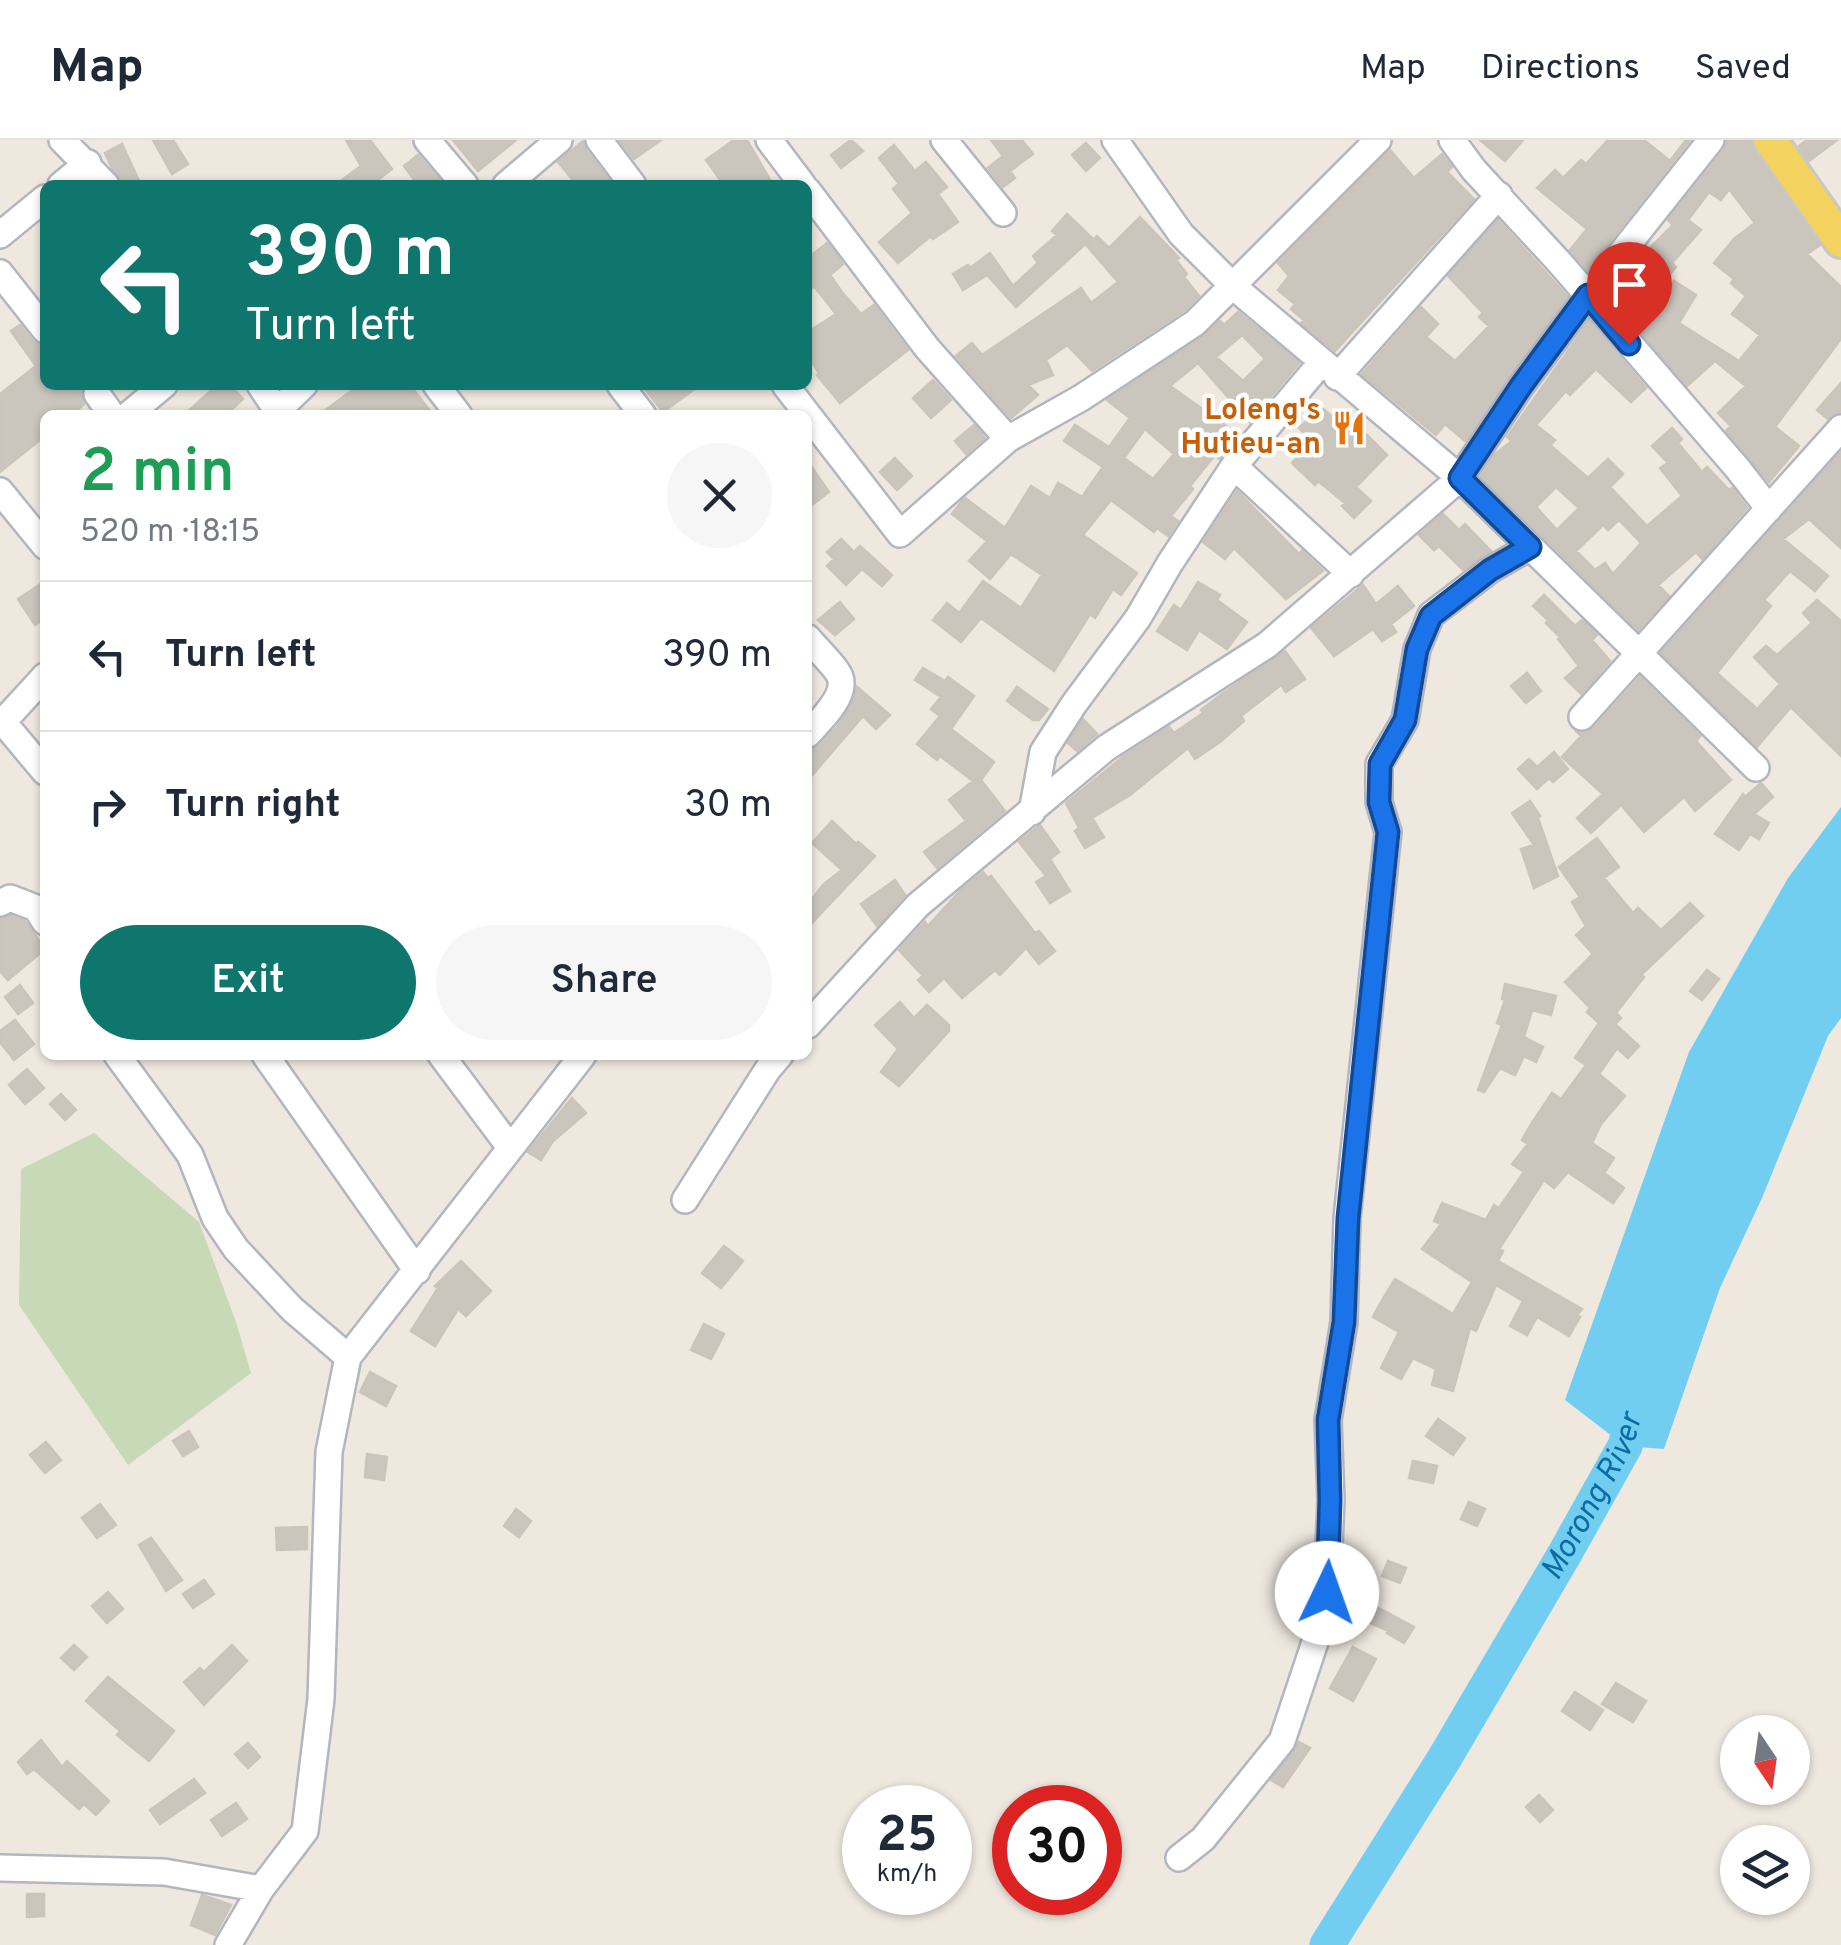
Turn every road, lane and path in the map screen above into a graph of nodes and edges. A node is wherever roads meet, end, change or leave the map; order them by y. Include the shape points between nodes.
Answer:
1 (62, 140) edge
2 (427, 140) edge
3 (559, 140) edge
4 (599, 140) edge
5 (769, 140) edge
6 (944, 140) edge
7 (1114, 140) edge
8 (1378, 140) edge
9 (1452, 140) edge
10 (1712, 140) edge
11 (1770, 140) edge
12 (88, 163) junction
13 (67, 180) edge
14 (102, 180) edge
15 (461, 180) edge
16 (512, 180) edge
17 (629, 180) edge
18 (799, 180) edge
19 (1499, 194) junction
20 (812, 196) edge
21 (40, 202) edge
22 (1003, 213) dead end
23 (0, 236) edge
24 (1841, 241) edge
25 (0, 273) edge
26 (1234, 287) junction
27 (1588, 295) junction
28 (40, 324) edge
29 (1329, 370) junction
30 (158, 390) edge
31 (299, 390) edge
32 (440, 390) edge
33 (624, 390) edge
34 (789, 390) edge
35 (134, 410) edge
36 (280, 410) edge
37 (455, 410) edge
38 (639, 410) edge
39 (804, 410) edge
40 (812, 420) edge
41 (1841, 428) edge
42 (1008, 439) junction
43 (1234, 466) junction
44 (1460, 478) junction
45 (0, 491) edge
46 (1769, 510) junction
47 (40, 540) edge
48 (1530, 547) junction
49 (1351, 574) junction
50 (812, 643) edge
51 (1638, 656) junction
52 (40, 682) edge
53 (1582, 717) dead end
54 (2, 724) edge
55 (812, 729) edge
56 (40, 766) edge
57 (1756, 768) dead end
58 (1032, 812) junction
59 (0, 903) edge
60 (40, 914) edge
61 (812, 1021) edge
62 (121, 1060) edge
63 (270, 1060) edge
64 (445, 1060) edge
65 (578, 1060) edge
66 (776, 1060) edge
67 (509, 1146) junction
68 (685, 1200) dead end
69 (417, 1270) junction
70 (348, 1357) junction
71 (1179, 1858) dead end
72 (0, 1868) edge
73 (261, 1889) junction
74 (228, 1945) edge

1 - 12 street
2 - 15 street
3 - 16 street
4 - 17 street
5 - 18 street
6 - 22 street
7 - 26 street via 1181,234
8 - 26 street
9 - 19 street
10 - 27 street
11 - 24 main road
12 - 13 street
12 - 14 street
19 - 27 street
19 - 29 street
20 - 42 street via 927,348
21 - 23 street
25 - 28 street
26 - 29 street
26 - 42 street via 1195,324
27 - 44 street
27 - 46 street
29 - 43 street
29 - 44 street
30 - 35 street
31 - 36 street
32 - 37 street
33 - 38 street
34 - 39 street
40 - 42 street via 900,534
41 - 46 street
43 - 49 street
43 - 58 street via 1044,752
44 - 48 street
44 - 49 street
45 - 47 street
46 - 51 street
48 - 51 street
48 - 71 street via 1431,616 1417,649 1405,720 1380,764 1379,802 1388,832 1348,1218 1344,1322 1328,1420 1327,1593 1282,1741 1203,1839
49 - 58 street via 1267,645 1106,748
50 - 55 street via 841,684
51 - 53 street
51 - 57 street
52 - 54 street
54 - 56 street
58 - 61 street via 918,905
59 - 60 street via 10,898
62 - 70 street via 190,1156 215,1218 236,1249
63 - 69 street
64 - 67 street
65 - 67 street
66 - 68 street
67 - 69 street
69 - 70 street
70 - 73 street via 329,1452 322,1700 305,1831
72 - 73 street via 164,1872
73 - 74 street

